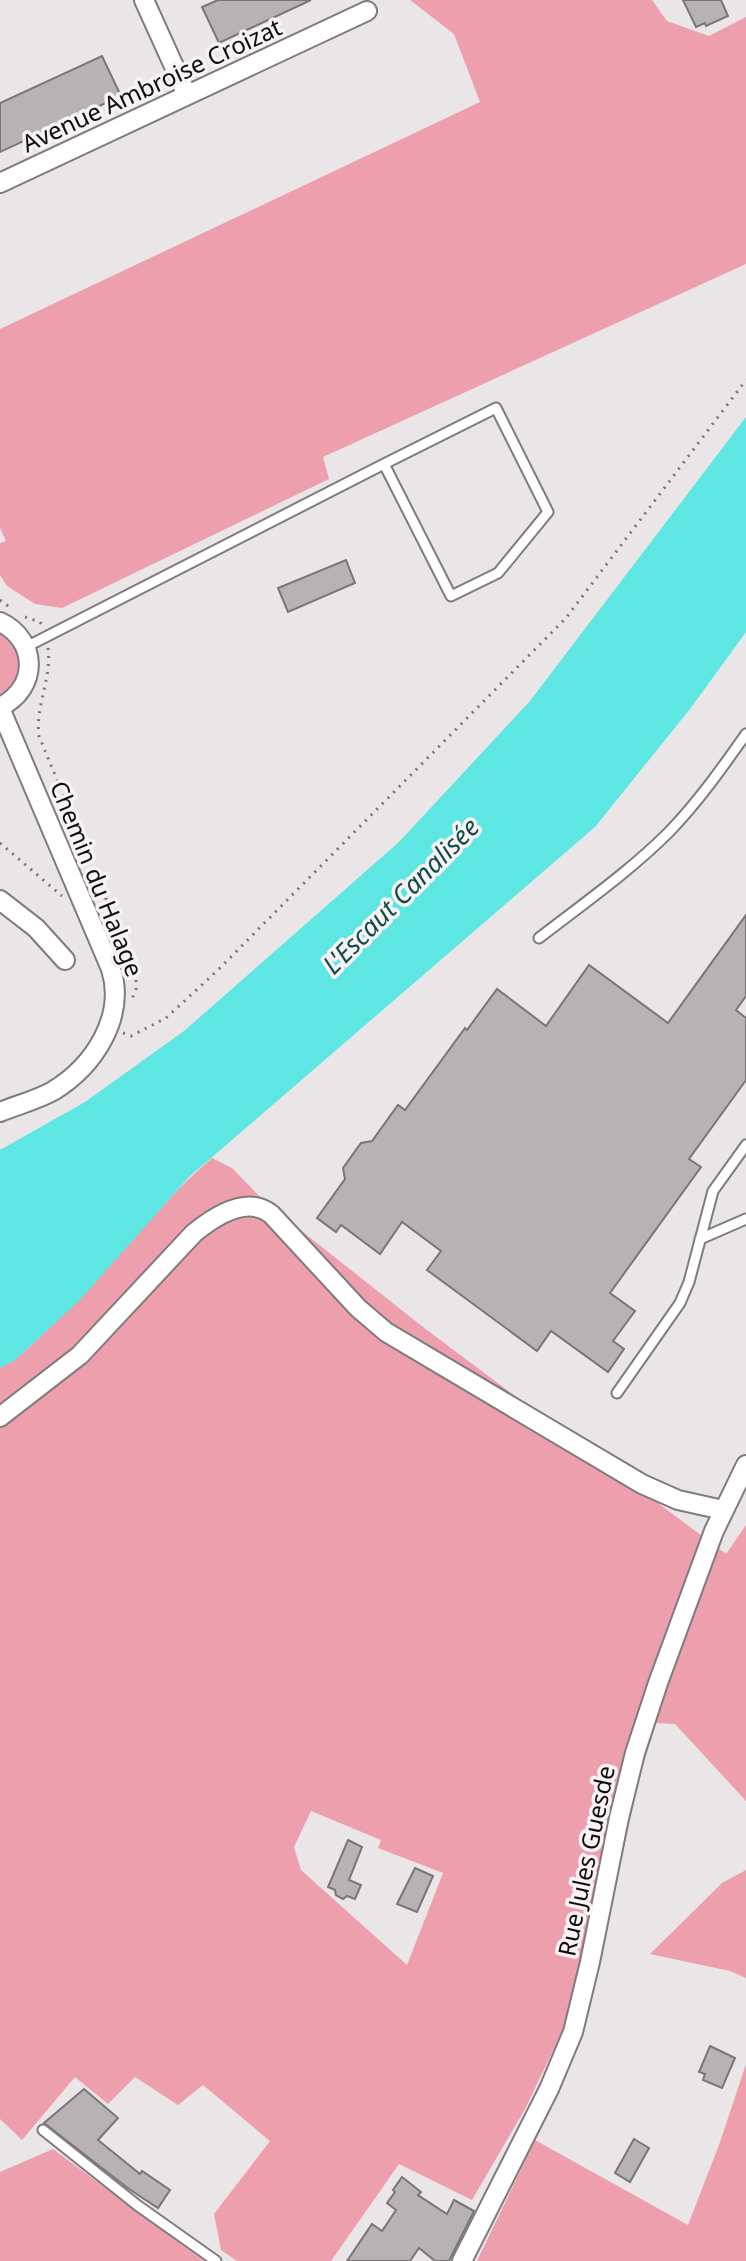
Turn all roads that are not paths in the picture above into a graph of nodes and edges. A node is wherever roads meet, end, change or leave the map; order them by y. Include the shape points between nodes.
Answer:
1 (144, 0) edge
2 (367, 11) dead end
3 (187, 95) junction
4 (0, 183) edge
5 (384, 464) junction
6 (6, 616) edge
7 (26, 647) junction
8 (0, 707) edge
9 (746, 734) edge
10 (0, 900) edge
11 (539, 938) dead end
12 (65, 960) dead end
13 (0, 1112) edge
14 (746, 1145) edge
15 (746, 1219) edge
16 (700, 1239) junction
17 (617, 1393) dead end
18 (0, 1417) edge
19 (746, 1465) edge
20 (723, 1510) junction
21 (43, 2130) dead end
22 (216, 2261) edge
23 (462, 2261) edge

1 - 3 street
2 - 3 street, Avenue Ambroise Croizat
3 - 4 street, Avenue Ambroise Croizat
5 - 5 lane via 451,596 498,573 548,512 496,408
5 - 7 lane
6 - 7 street
7 - 8 street via 29,667 24,686
8 - 13 street, Chemin du Halage via 116,988 108,1029 91,1057 60,1086
9 - 11 lane via 669,831
10 - 12 street
14 - 16 lane via 713,1191
15 - 16 lane
16 - 17 lane via 680,1303
18 - 20 street via 80,1355 194,1233 243,1206 256,1205 271,1214 358,1308 400,1342 642,1484 678,1500
19 - 20 street, Rue Jules Guesde
20 - 23 street, Rue Jules Guesde via 635,1753 573,2032
21 - 22 lane

